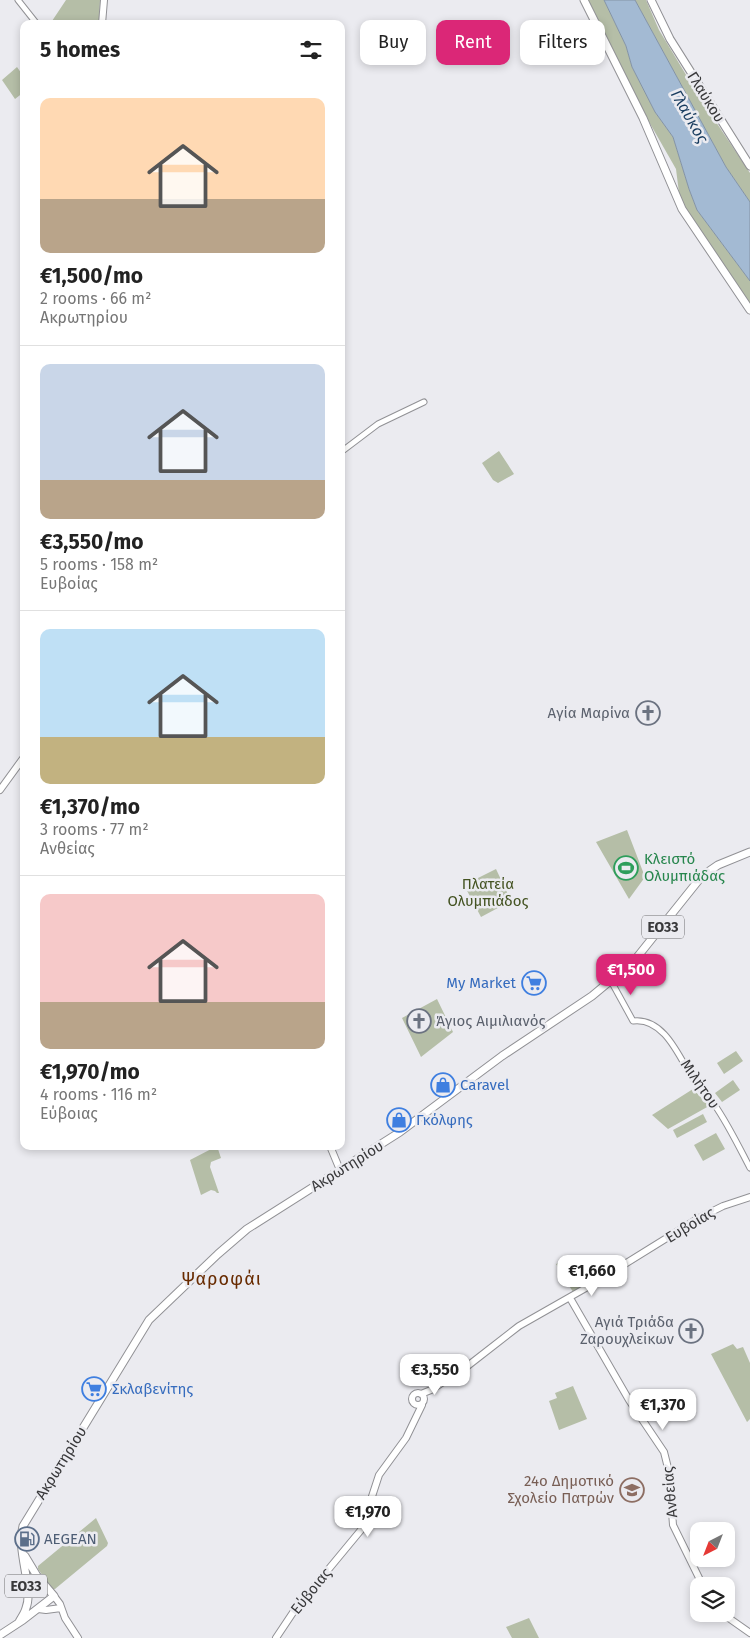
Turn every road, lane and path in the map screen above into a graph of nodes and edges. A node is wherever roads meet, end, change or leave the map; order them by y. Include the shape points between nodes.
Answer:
1 (18, 0) edge
2 (104, 0) edge
3 (584, 0) edge
4 (651, 0) edge
5 (34, 20) edge
6 (102, 20) edge
7 (750, 166) edge
8 (750, 310) edge
9 (424, 402) dead end
10 (345, 449) edge
11 (20, 760) edge
12 (0, 790) edge
13 (750, 852) edge
14 (611, 981) junction
15 (332, 1150) edge
16 (750, 1168) edge
17 (340, 1170) junction
18 (750, 1198) edge
19 (570, 1298) junction
20 (420, 1400) joint
21 (22, 1548) junction
22 (699, 1577) edge
23 (39, 1578) junction
24 (26, 1584) junction
25 (28, 1595) junction
26 (54, 1596) junction
27 (61, 1608) junction
28 (38, 1609) junction
29 (19, 1622) junction
30 (734, 1622) edge
31 (750, 1633) edge
32 (0, 1635) edge
33 (78, 1638) edge
34 (276, 1638) edge

1 - 5 street
2 - 6 main road
3 - 8 main road via 643,118 685,214
4 - 7 main road, Γλαύκου via 670,39
9 - 10 street via 378,424
11 - 12 main road
13 - 14 main road, Ακρωτηρίου / ΕΟ33 via 702,876 634,961
14 - 16 street, Μιλήτου via 633,1021 648,1022 670,1041 694,1081 716,1107
14 - 17 main road, Ακρωτηρίου / ΕΟ33 via 502,1056 403,1130
15 - 17 main road
17 - 21 main road, Ακρωτηρίου / ΕΟ33 via 239,1235 149,1320 26,1520 22,1530
18 - 19 main road, Ευβοίας via 699,1218
19 - 20 main road, Ευβοίας via 519,1326
19 - 22 main road, Ανθείας via 631,1404 665,1454 673,1525
20 - 34 main road, Εύβοιας via 404,1441 379,1475 360,1530
21 - 23 main road, ΕΟ33
21 - 24 main road, ΕΟ33
23 - 24 main road via 33,1578
23 - 26 main road, ΕΟ33
24 - 25 main road, ΕΟ33
25 - 28 main road
25 - 29 main road, ΕΟ33
26 - 27 main road
26 - 28 main road, ΕΟ33
27 - 28 main road
27 - 33 main road
28 - 29 main road, ΕΟ33
29 - 32 main road, ΕΟ33
30 - 31 main road

